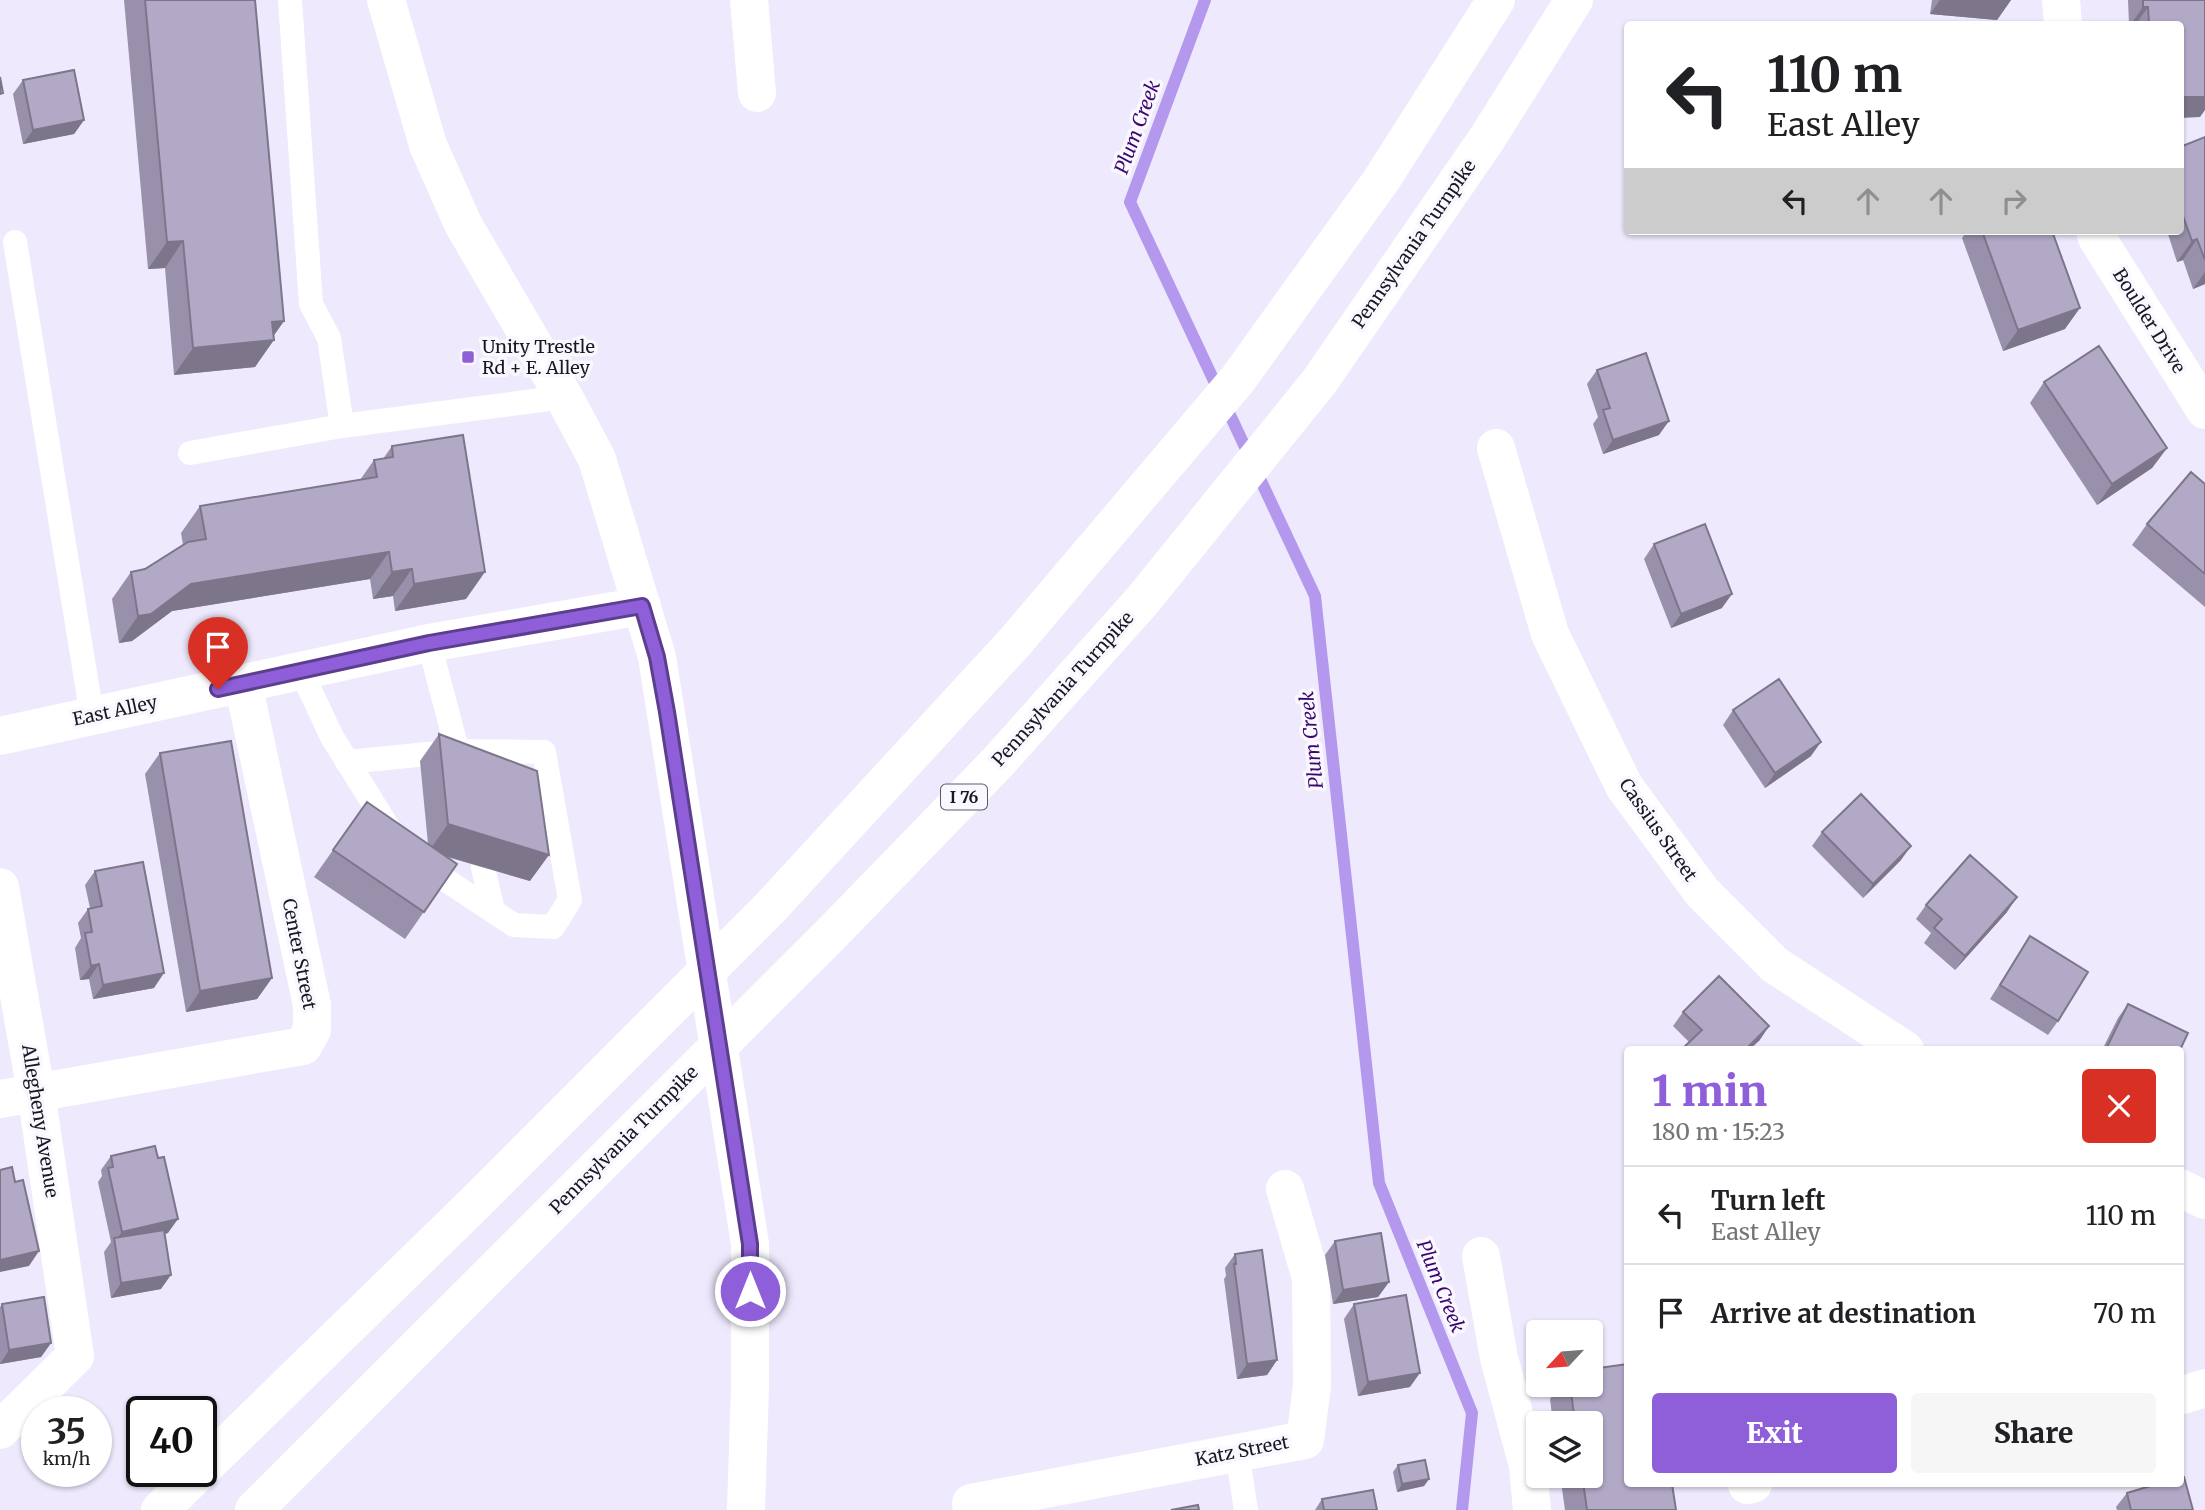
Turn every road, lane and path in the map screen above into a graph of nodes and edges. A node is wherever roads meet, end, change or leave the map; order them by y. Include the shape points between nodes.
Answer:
1 (290, 0) edge
2 (386, 0) edge
3 (749, 0) edge
4 (1496, 0) edge
5 (1574, 0) edge
6 (2061, 0) edge
7 (2063, 21) edge
8 (757, 93) dead end
9 (2096, 235) edge
10 (15, 242) dead end
11 (564, 397) junction
12 (2205, 410) edge
13 (342, 426) junction
14 (1496, 447) dead end
15 (190, 453) dead end
16 (642, 606) junction
17 (429, 643) junction
18 (301, 671) junction
19 (243, 683) junction
20 (92, 716) junction
21 (0, 736) edge
22 (458, 751) junction
23 (347, 762) junction
24 (464, 778) edge
25 (483, 868) edge
26 (0, 887) edge
27 (493, 910) junction
28 (1899, 1046) edge
29 (18, 1096) edge
30 (1285, 1189) dead end
31 (2184, 1190) edge
32 (2205, 1200) edge
33 (1481, 1256) dead end
34 (2205, 1388) edge
35 (2184, 1395) edge
36 (0, 1430) edge
37 (1237, 1452) junction
38 (217, 1454) edge
39 (184, 1487) edge
40 (972, 1507) edge
41 (160, 1510) edge
42 (254, 1510) edge
43 (746, 1510) edge
44 (1246, 1510) edge
45 (1532, 1510) edge

1 - 13 lane via 311,304 329,338
2 - 11 main road via 428,145 463,224
3 - 8 main road
4 - 38 main road via 1382,179 1238,379 1014,642 767,911
5 - 42 main road, Pennsylvania Turnpike / I 76 via 1486,140 1319,382 1142,601 998,762 844,921
6 - 7 main road
9 - 12 main road, Boulder Drive
10 - 20 lane
11 - 13 lane
11 - 16 main road via 597,459
13 - 15 lane
14 - 28 main road, Cassius Street via 1550,634 1624,786 1702,892 1775,965
16 - 17 main road, East Alley
16 - 43 main road via 667,712 750,1244
17 - 18 main road, East Alley
17 - 22 lane
18 - 19 main road, East Alley
18 - 23 lane
19 - 20 main road, East Alley
19 - 29 main road, Center Street via 312,1005 312,1030 303,1046
20 - 21 main road, East Alley
22 - 23 lane
22 - 24 lane
22 - 27 lane via 544,752 570,900 553,927 514,925
23 - 27 lane via 405,853
25 - 27 lane
26 - 29 main road, Allegheny Avenue
29 - 36 main road, Allegheny Avenue via 75,1356
30 - 37 main road, Katz Street via 1311,1278 1312,1386 1304,1440
31 - 32 main road
33 - 45 main road via 1499,1357 1528,1466
34 - 35 main road
37 - 40 main road, Katz Street
37 - 44 lane
39 - 41 main road

